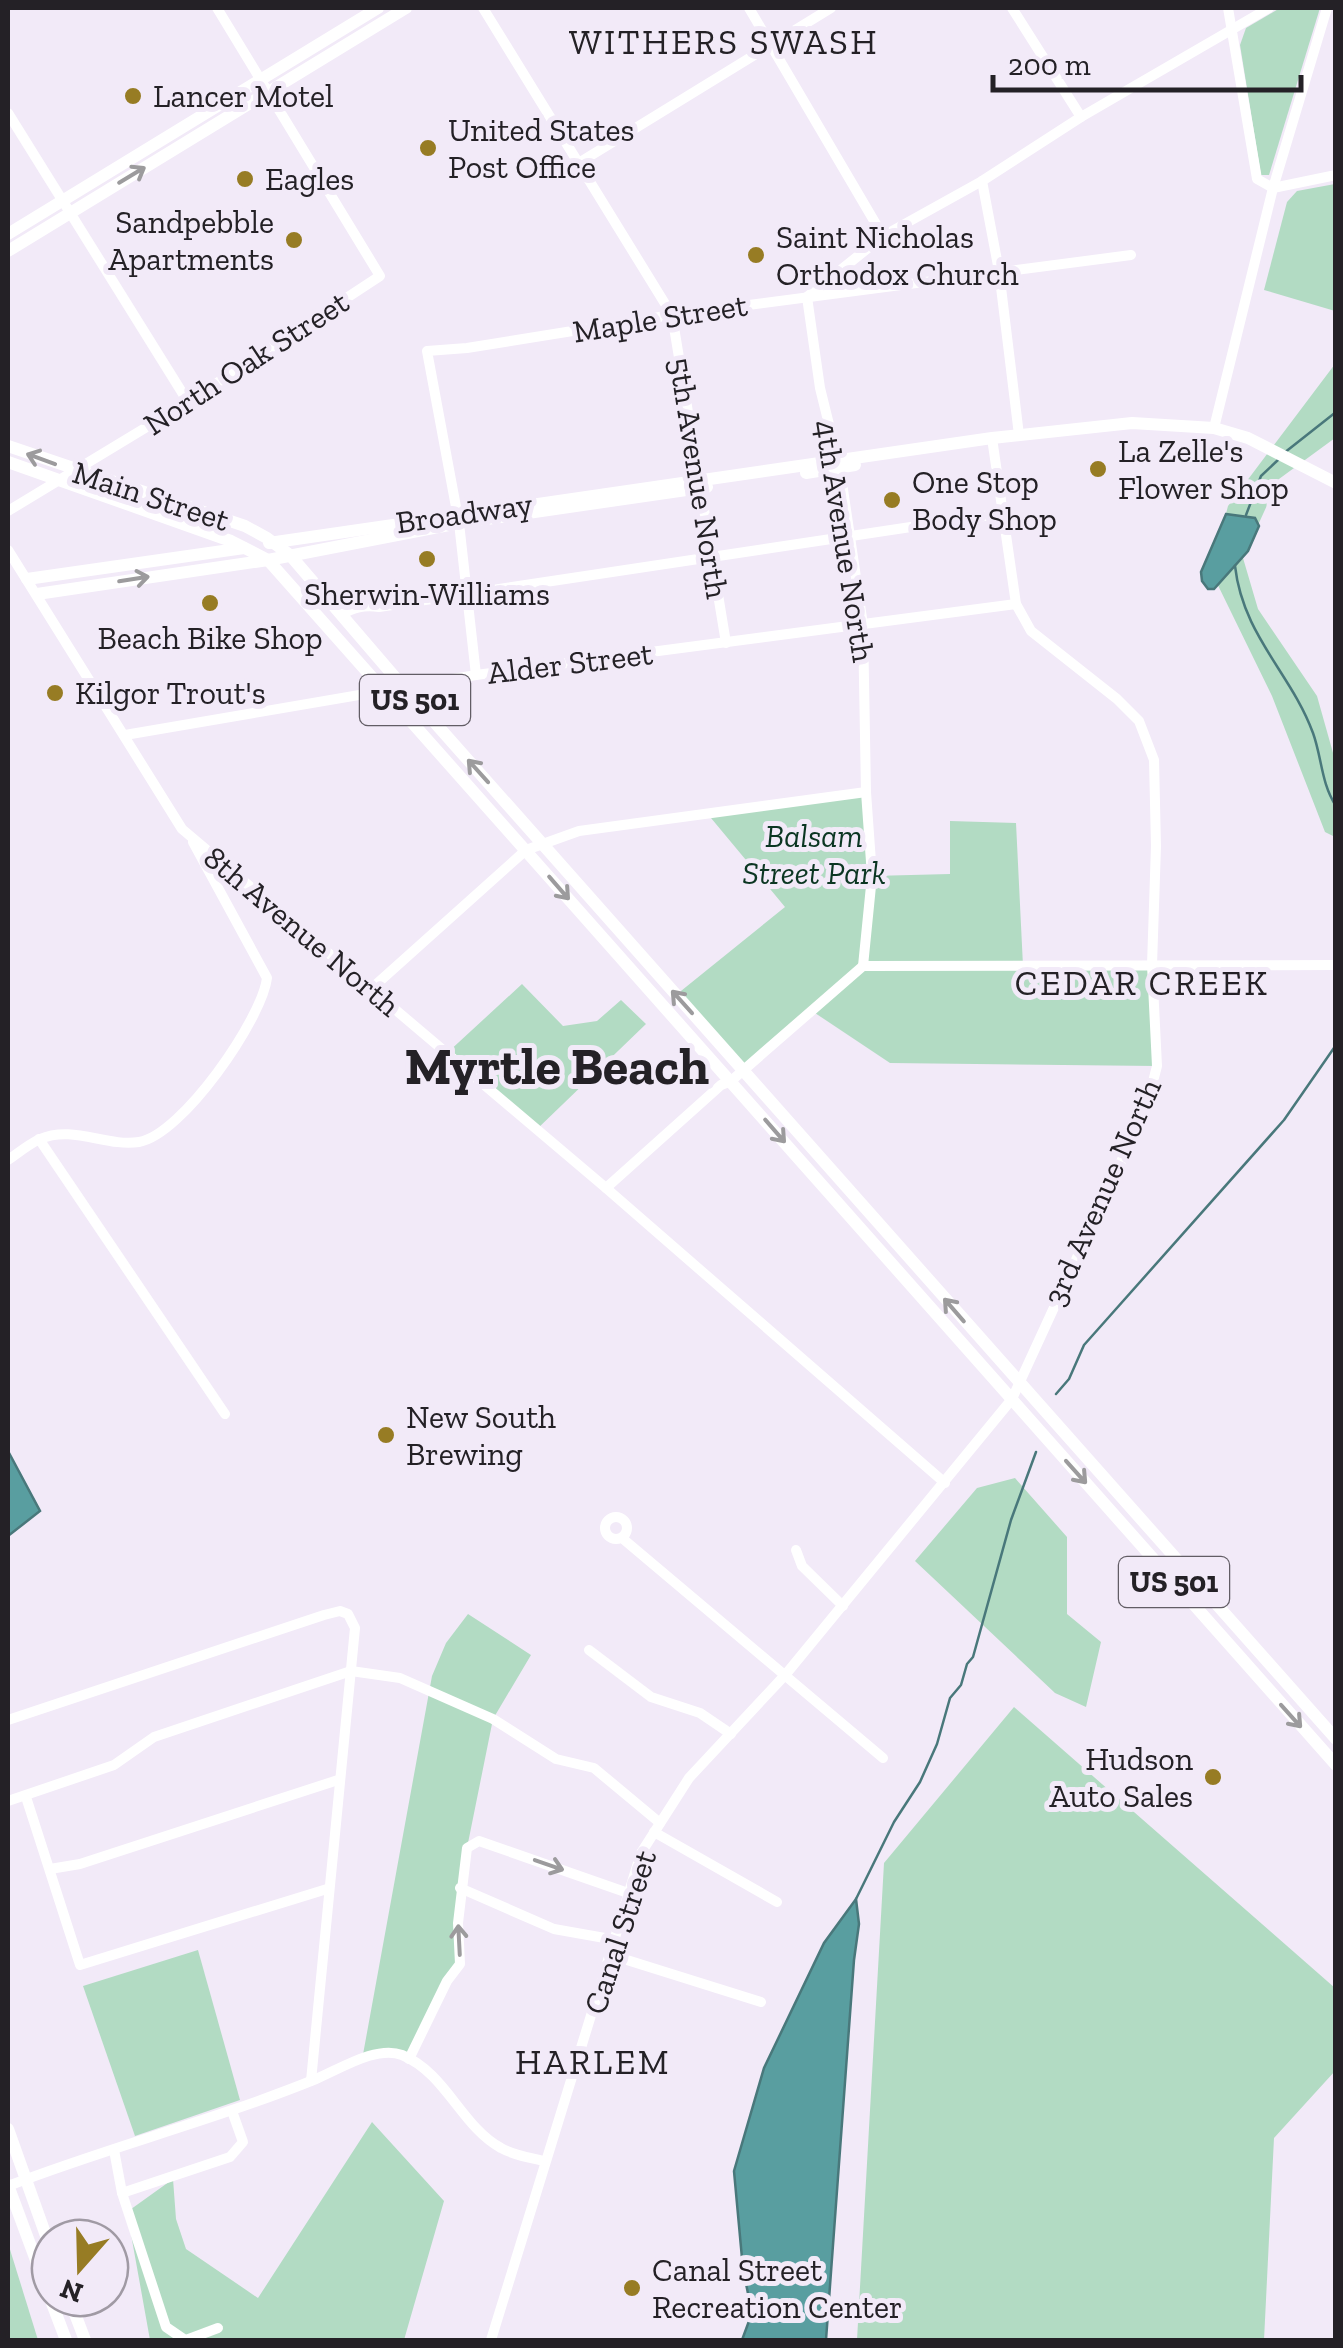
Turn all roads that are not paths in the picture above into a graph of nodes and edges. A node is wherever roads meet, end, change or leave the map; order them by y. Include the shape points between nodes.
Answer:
1 (217, 8) edge
2 (378, 8) edge
3 (406, 8) edge
4 (482, 8) edge
5 (749, 8) edge
6 (831, 8) edge
7 (1012, 8) edge
8 (1228, 8) edge
9 (1269, 8) edge
10 (1327, 8) edge
11 (1232, 29) junction
12 (772, 44) junction
13 (264, 86) junction
14 (8, 113) edge
15 (1081, 117) junction
16 (577, 164) junction
17 (1336, 175) edge
18 (982, 181) junction
19 (1272, 188) junction
20 (65, 207) junction
21 (8, 234) edge
22 (883, 236) junction
23 (8, 252) edge
24 (1131, 255) dead end
25 (999, 271) junction
26 (806, 297) junction
27 (672, 315) junction
28 (188, 402) junction
29 (1214, 428) junction
30 (1019, 436) junction
31 (992, 438) junction
32 (8, 446) edge
33 (8, 462) edge
34 (839, 465) junction
35 (74, 471) junction
36 (58, 480) junction
37 (1336, 483) edge
38 (699, 484) junction
39 (8, 510) edge
40 (1004, 513) junction
41 (458, 519) junction
42 (850, 537) junction
43 (273, 542) junction
44 (244, 548) junction
45 (8, 550) edge
46 (290, 555) junction
47 (711, 556) junction
48 (268, 560) junction
49 (27, 579) junction
50 (37, 594) junction
51 (467, 594) junction
52 (1016, 604) junction
53 (341, 616) junction
54 (863, 625) junction
55 (726, 643) junction
56 (476, 675) junction
57 (405, 689) junction
58 (387, 692) junction
59 (125, 735) junction
60 (866, 792) junction
61 (190, 837) junction
62 (542, 844) junction
63 (526, 850) junction
64 (1152, 965) junction
65 (1336, 965) edge
66 (863, 966) junction
67 (371, 989) junction
68 (744, 1070) junction
69 (731, 1081) junction
70 (39, 1139) junction
71 (8, 1160) edge
72 (606, 1188) junction
73 (1018, 1383) junction
74 (1012, 1399) junction
75 (225, 1414) dead end
76 (945, 1483) junction
77 (622, 1538) dead end
78 (796, 1550) dead end
79 (843, 1606) junction
80 (589, 1650) dead end
81 (350, 1671) junction
82 (786, 1674) junction
83 (8, 1720) edge
84 (731, 1734) junction
85 (1336, 1739) edge
86 (883, 1758) dead end
87 (1336, 1765) edge
88 (338, 1780) junction
89 (26, 1796) junction
90 (8, 1802) edge
91 (657, 1827) junction
92 (50, 1869) junction
93 (460, 1888) junction
94 (328, 1889) junction
95 (628, 1892) junction
96 (777, 1902) dead end
97 (616, 1940) junction
98 (612, 1955) junction
99 (761, 2002) dead end
100 (409, 2059) junction
101 (311, 2081) junction
102 (232, 2111) junction
103 (8, 2129) edge
104 (114, 2150) junction
105 (544, 2162) junction
106 (24, 2179) junction
107 (8, 2185) edge
108 (122, 2193) junction
109 (39, 2218) edge
110 (30, 2244) edge
111 (218, 2328) dead end
112 (186, 2340) edge
113 (491, 2340) edge

1 - 13 street
2 - 13 main road
3 - 13 main road
4 - 16 street, 5th Avenue North
5 - 12 street
6 - 12 street
7 - 15 street
8 - 11 street
9 - 11 street
10 - 19 street
11 - 15 street
11 - 19 street via 1256,179
12 - 16 street
12 - 22 street
13 - 20 main road
13 - 28 street, North Oak Street via 380,276
14 - 20 street
15 - 18 street
16 - 27 street, 5th Avenue North
17 - 19 street
18 - 22 street
18 - 25 street
19 - 29 street
20 - 21 main road
20 - 23 main road
20 - 28 street
22 - 26 street
24 - 25 street, Maple Street
25 - 26 street, Maple Street
25 - 30 street
26 - 27 street, Maple Street
26 - 34 street, 4th Avenue North
27 - 38 street, 5th Avenue North
27 - 41 street, Maple Street via 427,350
28 - 35 street, North Oak Street
29 - 30 main road, Broadway via 1132,422
29 - 37 main road, Broadway
30 - 31 main road, Broadway
31 - 34 main road, Broadway
31 - 40 street
35 -> 32 main road, Main Street / US 501
33 - 36 main road, Main Street / US 501
34 - 38 main road, Broadway
34 - 42 street, 4th Avenue North
35 - 36 street, North Oak Street
35 - 43 main road, Main Street / US 501 via 246,526
36 - 39 street, North Oak Street
36 - 44 main road, Main Street / US 501
38 - 41 main road, Broadway
38 - 47 street, 5th Avenue North
40 - 42 street
40 - 52 street
41 - 43 main road, Broadway
41 - 46 main road, Broadway
41 - 51 street
42 - 47 street
42 - 54 street, 4th Avenue North
43 - 44 main road, Broadway
43 - 46 main road, Main Street / US 501
44 - 48 main road, Main Street / US 501
44 - 49 main road, Broadway
45 - 49 street, 8th Avenue North
46 - 48 main road, Broadway
46 - 53 main road, US 501
47 - 51 street
47 - 55 street, 5th Avenue North
50 -> 48 main road, Broadway
48 - 58 main road, US 501
49 - 50 street, 8th Avenue North
50 - 59 street, 8th Avenue North
51 - 53 street via 352,608
51 - 56 street
52 - 54 street, Alder Street
52 - 64 street, 3rd Avenue North via 1031,631 1117,698 1149,741 1157,778
53 - 57 main road, US 501
54 - 55 street, Alder Street
54 - 60 street, 4th Avenue North
55 - 56 street, Alder Street
56 - 57 street, Alder Street
57 - 58 street, Alder Street
62 -> 57 main road, US 501
58 - 59 street, Alder Street
58 - 63 main road, US 501
59 - 61 street, 8th Avenue North
60 - 62 street via 579,831
60 - 66 street, 4th Avenue North via 872,876
61 - 67 street, 8th Avenue North
61 - 70 street via 267,978 265,994 202,1092 156,1137 121,1143 74,1134
62 - 63 street
68 -> 62 main road, US 501
63 - 67 street
63 -> 69 main road, US 501
64 - 65 street
64 - 66 street
64 - 73 street, 3rd Avenue North via 1157,1066 1147,1105
66 - 68 street
67 - 72 street, 8th Avenue North
68 - 69 street
73 -> 68 main road, US 501
69 - 72 street
69 -> 74 main road, US 501
70 - 71 street
70 - 75 street
72 - 76 street, 8th Avenue North
73 - 74 street, 3rd Avenue North
73 - 85 main road, US 501
74 - 76 street, Canal Street
74 -> 87 main road, US 501
76 - 79 street, Canal Street
77 - 82 street
78 - 79 street via 802,1566
79 - 82 street, Canal Street
80 - 84 street via 651,1697 700,1713
81 - 83 street via 355,1628 340,1611
81 - 88 street
81 - 89 street via 154,1737 114,1764
81 - 91 street via 400,1678 492,1719 556,1759 594,1768
82 - 84 street, Canal Street
82 - 86 street
84 - 91 street, Canal Street via 689,1778
88 - 92 street
88 - 94 street
89 - 90 street
89 - 92 street
91 - 95 street, Canal Street
91 - 96 street
92 - 94 street via 80,1965
93 -> 95 street via 467,1848 479,1841
93 - 97 street via 554,1929
100 -> 93 street via 460,1964
94 - 101 street
95 - 97 street, Canal Street
97 - 98 street, Canal Street
98 - 99 street
98 - 105 street, Canal Street
100 - 101 street via 382,2053
100 - 105 street via 502,2150
101 - 102 street
102 - 104 street
102 - 108 street via 243,2142 230,2157
103 - 106 main road
104 - 106 street
104 - 108 street
105 - 113 street, Canal Street
106 - 107 street
106 - 109 main road
107 - 110 main road
108 - 112 street via 166,2327
111 - 112 street

